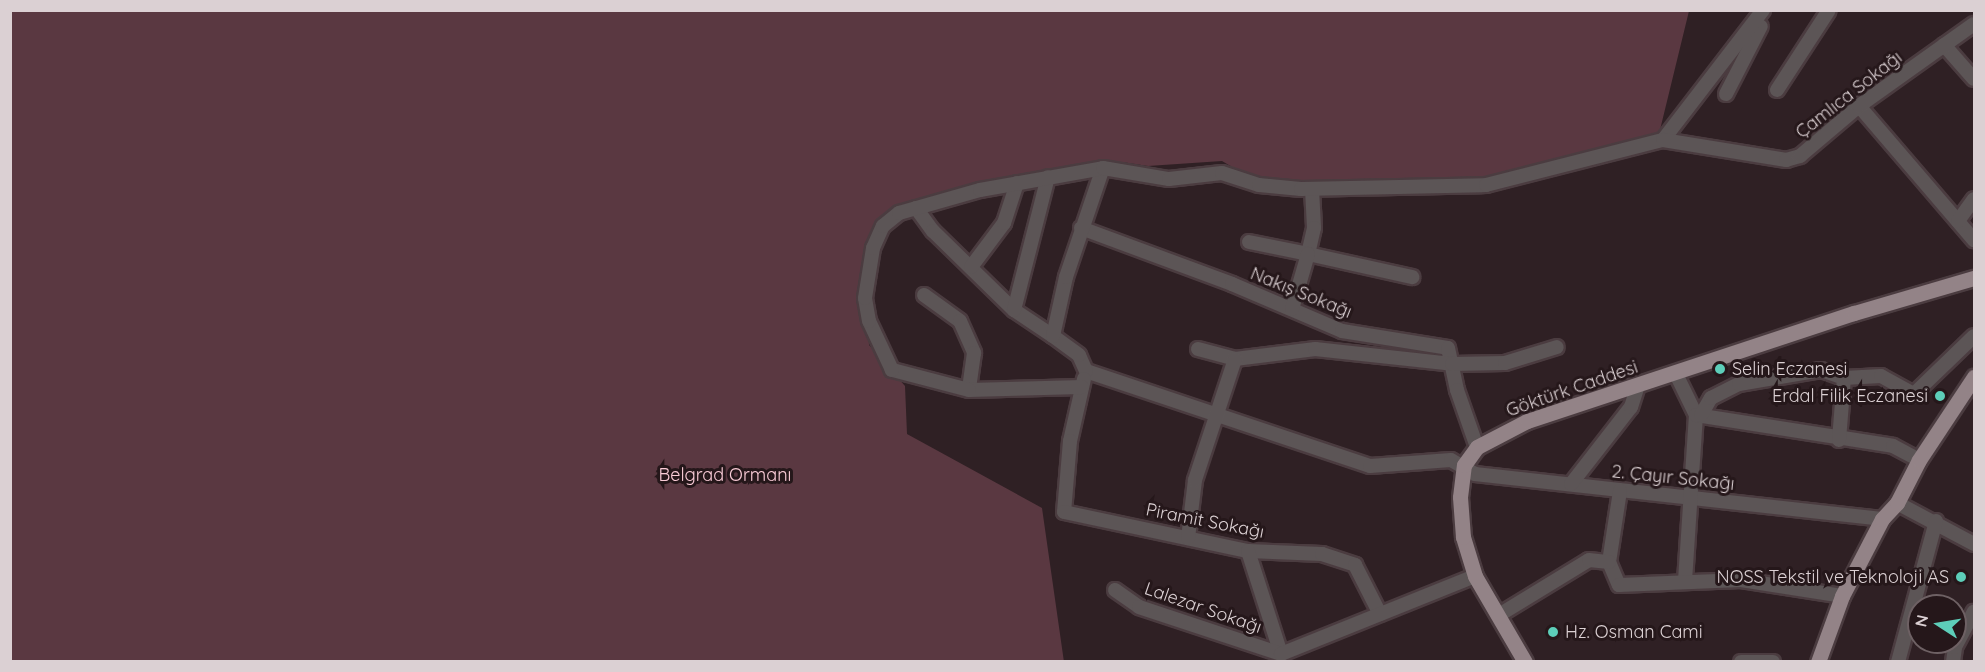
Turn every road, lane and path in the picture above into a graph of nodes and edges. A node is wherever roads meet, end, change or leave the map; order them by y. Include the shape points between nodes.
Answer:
1 (1763, 10) edge
2 (1769, 10) edge
3 (1829, 10) edge
4 (1974, 24) edge
5 (1944, 45) junction
6 (1974, 79) edge
7 (1777, 90) dead end
8 (1725, 94) dead end
9 (1859, 106) junction
10 (1663, 141) junction
11 (1102, 168) junction
12 (1048, 177) junction
13 (1017, 183) junction
14 (1312, 189) junction
15 (1974, 200) edge
16 (916, 208) junction
17 (1958, 221) junction
18 (1081, 228) junction
19 (1974, 240) edge
20 (1249, 242) dead end
21 (1308, 254) junction
22 (971, 267) junction
23 (1412, 277) dead end
24 (1974, 278) edge
25 (924, 295) dead end
26 (1292, 309) junction
27 (1014, 310) junction
28 (1053, 336) junction
29 (1974, 336) edge
30 (1557, 347) dead end
31 (1198, 349) dead end
32 (1234, 359) junction
33 (1452, 364) junction
34 (1086, 371) junction
35 (1676, 374) junction
36 (1974, 377) edge
37 (1844, 378) junction
38 (1638, 386) junction
39 (1083, 387) junction
40 (969, 390) junction
41 (1699, 415) junction
42 (1218, 417) junction
43 (1839, 440) junction
44 (1477, 447) junction
45 (1919, 460) junction
46 (1464, 465) junction
47 (1571, 484) junction
48 (1620, 491) junction
49 (1688, 497) junction
50 (1897, 502) junction
51 (1882, 519) junction
52 (1936, 521) junction
53 (1188, 538) junction
54 (1974, 544) edge
55 (1248, 551) junction
56 (1609, 561) junction
57 (1476, 576) junction
58 (1685, 580) junction
59 (1115, 590) dead end
60 (1842, 596) junction
61 (1974, 612) edge
62 (1380, 614) junction
63 (1499, 615) junction
64 (1281, 654) junction
65 (1525, 662) edge
66 (1741, 662) edge
67 (1773, 662) edge
68 (1818, 662) edge
69 (1898, 662) edge
70 (1953, 662) edge

1 - 10 street
2 - 8 street
3 - 7 street
4 - 5 street, Çamlıca Sokağı
5 - 6 street
5 - 9 street, Çamlıca Sokağı
9 - 10 street, Çamlıca Sokağı via 1800,156 1786,160
9 - 17 street
10 - 14 street via 1486,185
11 - 12 street
11 - 14 street via 1169,179 1222,173 1259,185
11 - 18 street
12 - 13 street
12 - 27 street
13 - 16 street
13 - 22 street via 1004,223
14 - 21 street via 1314,228
15 - 17 street
16 - 22 street via 933,231
16 - 40 street via 890,219 877,236 865,285 866,311 892,370
17 - 19 street
18 - 26 street, Nakış Sokağı
18 - 28 street
20 - 21 street
21 - 23 street
21 - 26 street
22 - 27 street
24 - 35 main road, Göktürk Caddesi via 1854,313
25 - 40 street via 960,321 974,353
26 - 33 street, Nakış Sokağı via 1342,331 1448,348
27 - 28 street
28 - 34 street via 1079,355
29 - 37 street via 1914,394 1881,376
30 - 33 street via 1505,363
31 - 32 street
32 - 33 street via 1315,349
32 - 42 street
33 - 44 street via 1456,390
34 - 39 street
34 - 42 street
35 - 38 main road, Göktürk Caddesi
35 - 41 street
36 - 45 main road
37 - 41 street via 1821,370 1740,384 1711,398
37 - 43 street
38 - 44 main road, Göktürk Caddesi via 1527,422
38 - 47 street via 1631,407
39 - 40 street
39 - 53 street, Piramit Sokağı via 1070,441 1064,512
41 - 43 street
41 - 49 street
42 - 46 street via 1370,466 1451,460
42 - 53 street via 1196,480
43 - 45 street via 1893,447
44 - 46 main road, Göktürk Caddesi
45 - 50 main road
46 - 47 street, 2. Çayır Sokağı via 1475,474
46 - 57 main road via 1460,497 1463,537
47 - 48 street, 2. Çayır Sokağı
48 - 49 street, 2. Çayır Sokağı
48 - 56 street
49 - 51 street, 2. Çayır Sokağı
49 - 58 street
50 - 51 main road
50 - 52 street
51 - 60 main road
52 - 54 street
52 - 69 street
53 - 55 street, Piramit Sokağı
55 - 62 street, Piramit Sokağı via 1322,554 1355,565
55 - 64 street
56 - 58 street via 1619,585
56 - 63 street via 1589,560
57 - 62 street
57 - 63 main road
58 - 60 street via 1741,580
59 - 64 street, Lalezar Sokağı via 1139,607
60 - 68 main road
61 - 70 street via 1955,647
62 - 64 street
63 - 65 main road
66 - 67 street

